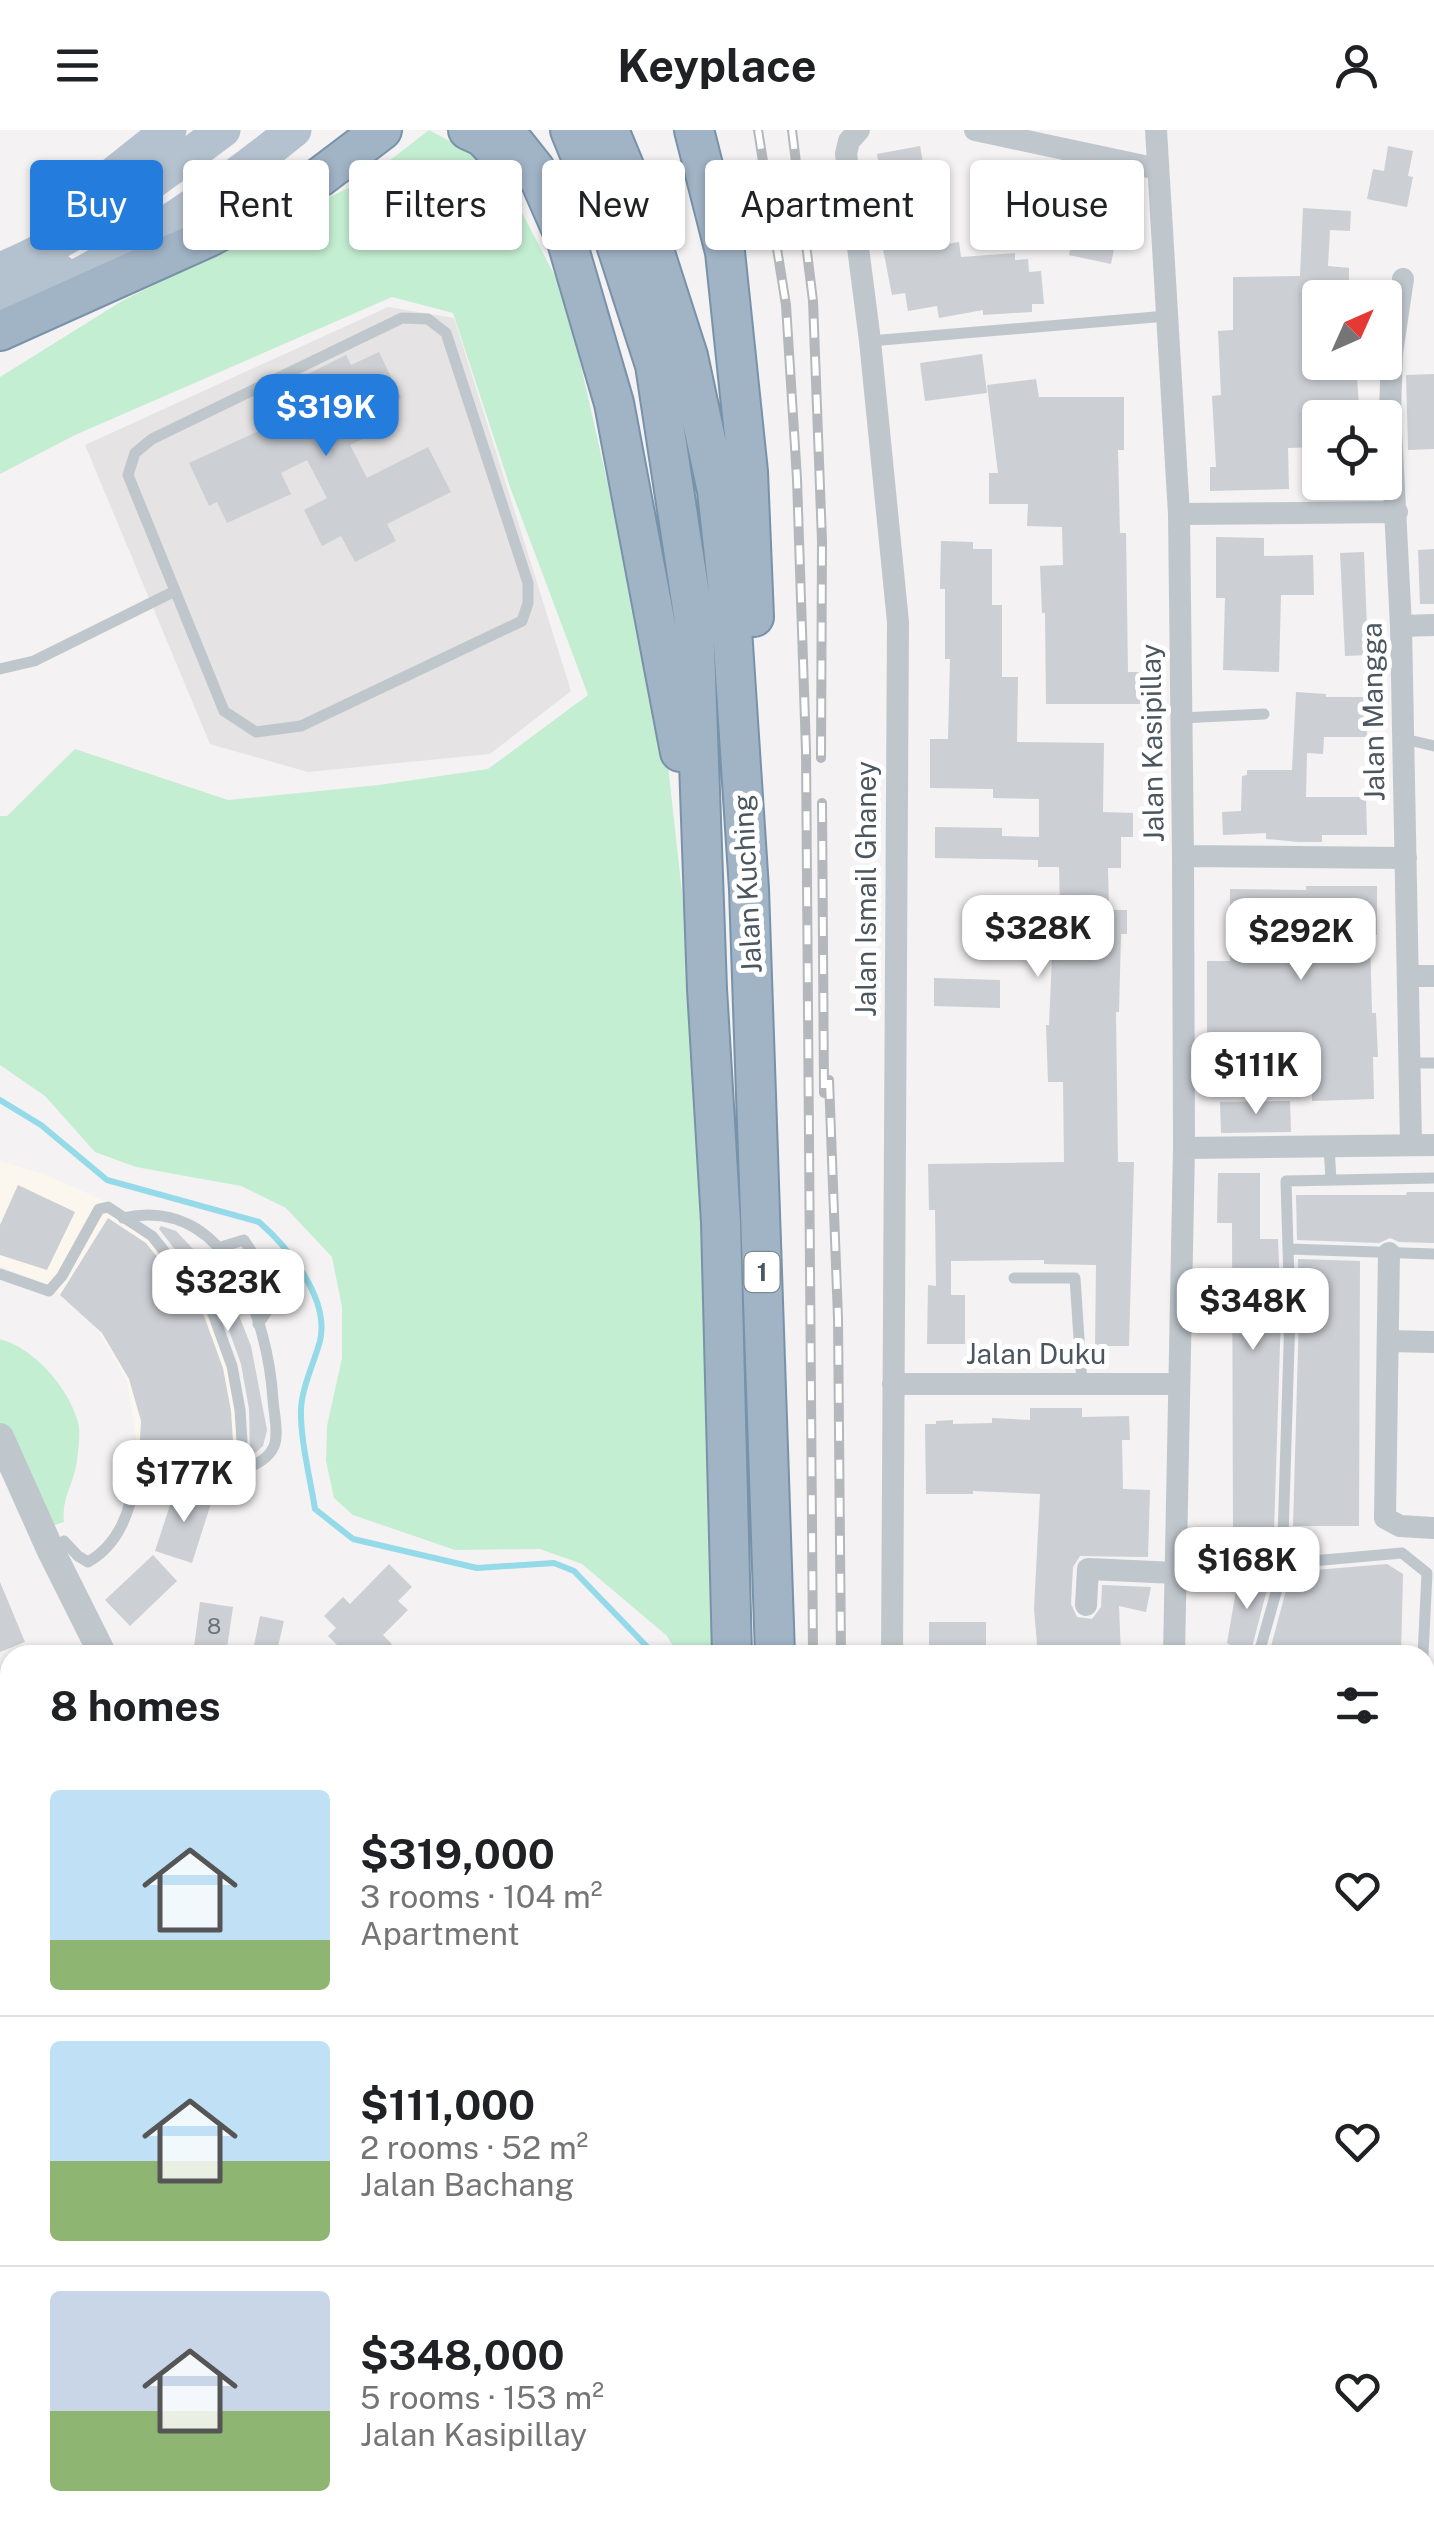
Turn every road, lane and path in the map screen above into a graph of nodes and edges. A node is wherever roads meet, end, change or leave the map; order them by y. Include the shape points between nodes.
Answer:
1 (169, 130) edge
2 (223, 130) edge
3 (272, 130) edge
4 (294, 130) edge
5 (382, 130) edge
6 (468, 130) edge
7 (504, 130) edge
8 (570, 130) edge
9 (609, 130) edge
10 (694, 130) edge
11 (858, 130) edge
12 (975, 130) edge
13 (1156, 130) edge
14 (1158, 169) junction
15 (542, 185) edge
16 (542, 208) edge
17 (0, 246) edge
18 (569, 250) edge
19 (0, 270) edge
20 (1404, 278) dead end
21 (0, 298) edge
22 (0, 311) edge
23 (1167, 316) junction
24 (0, 331) edge
25 (870, 341) junction
26 (1397, 512) junction
27 (1179, 514) junction
28 (173, 592) junction
29 (1401, 626) junction
30 (1434, 626) edge
31 (0, 669) edge
32 (1264, 714) dead end
33 (1181, 718) junction
34 (1404, 739) junction
35 (1434, 746) edge
36 (1183, 856) junction
37 (1406, 858) junction
38 (704, 879) junction
39 (749, 889) junction
40 (1408, 976) junction
41 (1434, 976) edge
42 (1410, 1063) junction
43 (1434, 1063) edge
44 (1423, 1145) edge
45 (1329, 1146) junction
46 (1184, 1148) junction
47 (1434, 1178) edge
48 (1331, 1180) junction
49 (124, 1218) junction
50 (222, 1247) junction
51 (1289, 1250) junction
52 (1389, 1253) junction
53 (1434, 1254) edge
54 (0, 1274) edge
55 (1014, 1278) dead end
56 (258, 1324) junction
57 (1388, 1341) junction
58 (1434, 1342) edge
59 (893, 1384) junction
60 (1082, 1384) junction
61 (1179, 1384) junction
62 (0, 1437) edge
63 (238, 1474) junction
64 (1434, 1528) edge
65 (62, 1543) junction
66 (1177, 1564) junction
67 (1284, 1564) junction
68 (1086, 1605) dead end
69 (99, 1645) edge
70 (732, 1645) edge
71 (775, 1645) edge
72 (892, 1645) edge
73 (1173, 1645) edge
74 (1260, 1645) edge
75 (1424, 1645) edge

1 - 17 main road via 79,203
2 - 19 main road via 99,215
3 - 21 main road via 110,245
4 - 22 main road via 136,245
5 - 24 highway via 320,176 209,237
6 - 16 highway via 484,138
7 - 15 highway
8 - 38 highway, Jalan Kuching / 1 via 613,236 662,404 694,621
9 - 39 highway, Jalan Kuching / 1 via 688,356 717,491
10 - 39 highway via 725,252 748,472 760,723
11 - 25 street, Jalan Ismail Ghaney via 846,154
12 - 14 street
13 - 14 street, Jalan Kasipillay
14 - 23 street, Jalan Kasipillay
18 - 38 highway via 614,403
20 - 26 street, Jalan Mangga via 1390,392
23 - 25 lane
23 - 27 street, Jalan Kasipillay
25 - 59 street, Jalan Ismail Ghaney via 898,622
26 - 27 street
26 - 29 street, Jalan Mangga
27 - 33 street, Jalan Kasipillay
28 - 28 lane via 128,475 135,453 402,318 428,319 446,333 528,583 522,621 300,726 256,732 224,711
28 - 31 lane via 34,662
29 - 30 street
29 - 34 street, Jalan Mangga
32 - 33 lane
33 - 36 street, Jalan Kasipillay
34 - 35 lane
34 - 37 street, Jalan Mangga
36 - 37 street
36 - 46 street, Jalan Kasipillay
37 - 40 street, Jalan Mangga
38 - 70 highway, Jalan Kuching / 1
39 - 71 highway, Jalan Kuching / 1
40 - 41 street
40 - 42 street, Jalan Mangga
42 - 43 lane
42 - 44 street, Jalan Mangga
44 - 45 street
45 - 46 street
45 - 48 lane
46 - 61 street, Jalan Kasipillay
47 - 48 lane
48 - 51 lane via 1286,1181
49 - 50 lane via 150,1212 175,1219
49 - 54 lane via 99,1209 50,1291
49 - 63 lane via 152,1236 212,1311 240,1410
50 - 56 lane
50 - 56 lane via 244,1240 279,1294
51 - 52 lane
51 - 66 lane via 1283,1538
52 - 53 lane
52 - 57 street
55 - 60 lane via 1075,1278
56 - 63 lane via 270,1366 276,1443 268,1457
57 - 58 street
57 - 64 street via 1386,1518
59 - 60 street, Jalan Duku
59 - 72 street, Jalan Ismail Ghaney
60 - 61 street, Jalan Duku
61 - 66 street, Jalan Kasipillay
62 - 65 street
63 - 65 lane via 221,1484 136,1477 131,1508 98,1557 88,1562
65 - 69 street
66 - 67 lane
66 - 68 street via 1088,1569
66 - 73 street, Jalan Kasipillay
67 - 74 lane
67 - 75 lane via 1402,1553 1427,1572

